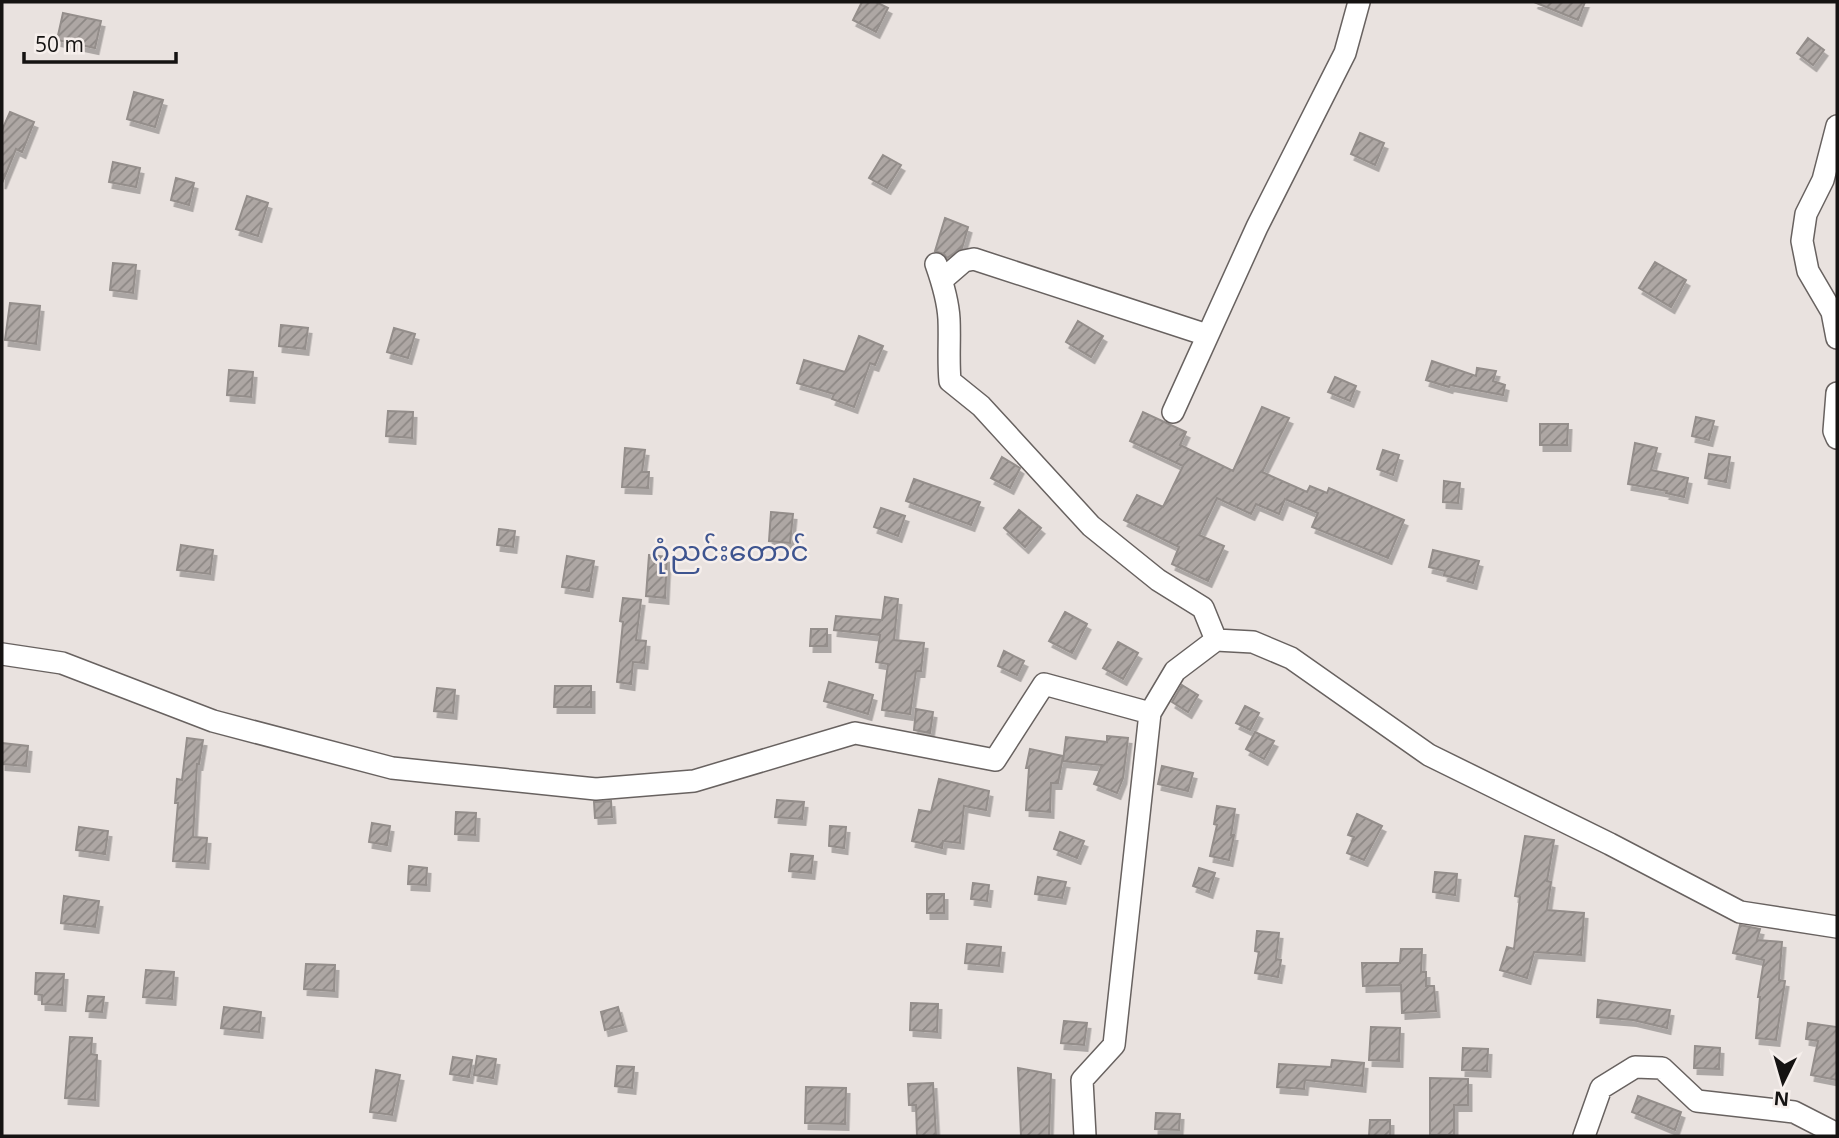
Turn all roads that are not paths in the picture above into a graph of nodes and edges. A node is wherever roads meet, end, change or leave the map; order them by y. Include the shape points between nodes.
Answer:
1 (1359, 2) edge
2 (1837, 126) edge
3 (1207, 335) junction
4 (1837, 338) edge
5 (1837, 393) edge
6 (1172, 412) dead end
7 (1837, 438) edge
8 (1216, 640) junction
9 (2, 654) edge
10 (1150, 713) junction
11 (1837, 928) edge
12 (1837, 1134) edge
13 (1085, 1136) edge
14 (1584, 1136) edge

1 - 3 street via 1345,53
2 - 4 street via 1823,180 1806,214 1802,241 1808,271 1832,312
3 - 6 street
3 - 8 street via 974,259 939,272 949,318 950,381 981,406 1091,526 1158,580 1203,608
5 - 7 street
8 - 10 street via 1175,671
8 - 11 street via 1253,642 1291,658 1429,755 1740,912
9 - 10 street via 62,663 213,721 392,768 596,789 694,781 855,733 995,760 1044,684
10 - 13 street via 1114,1045 1082,1080
12 - 14 street via 1794,1112 1697,1101 1662,1068 1635,1067 1601,1088

